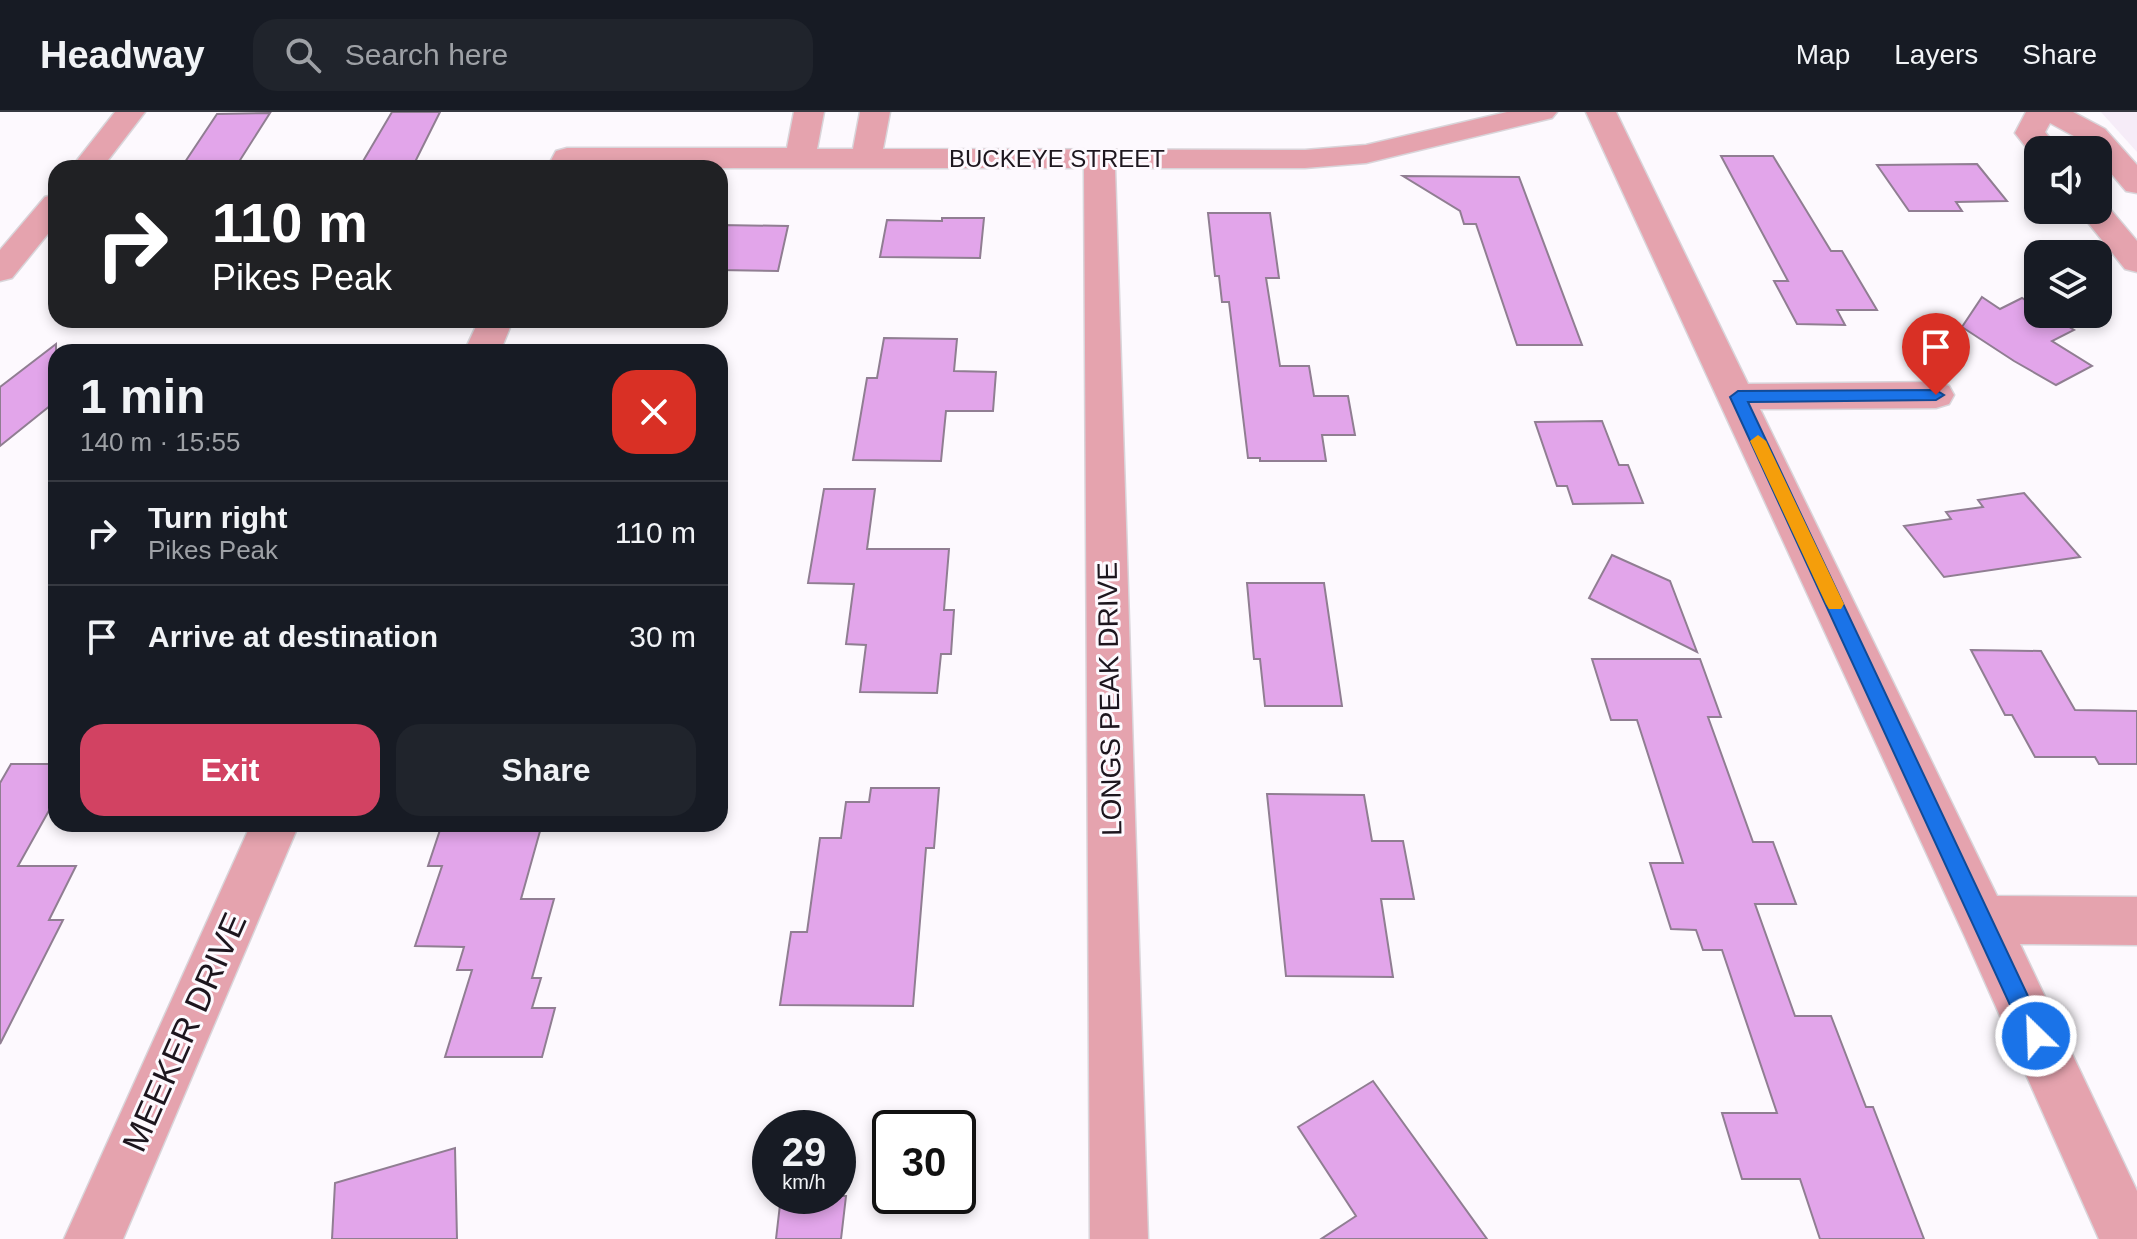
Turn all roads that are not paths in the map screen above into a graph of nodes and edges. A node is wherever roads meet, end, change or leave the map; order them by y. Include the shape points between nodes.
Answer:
1 (130, 112) edge
2 (809, 112) edge
3 (875, 112) edge
4 (1542, 112) edge
5 (1601, 112) edge
6 (2041, 112) edge
7 (2051, 112) edge
8 (2032, 136) edge
9 (866, 157) junction
10 (800, 158) junction
11 (92, 160) edge
12 (706, 160) edge
13 (1099, 160) junction
14 (2137, 184) edge
15 (48, 214) edge
16 (2106, 224) edge
17 (2137, 262) edge
18 (0, 271) edge
19 (1936, 395) dead end
20 (1738, 397) junction
21 (271, 832) edge
22 (1983, 920) junction
23 (2137, 921) edge
24 (93, 1239) edge
25 (1119, 1239) edge
26 (2129, 1239) edge

1 - 11 street
2 - 10 street
3 - 9 street
4 - 13 street, BUCKEYE STREET via 1366,154
5 - 20 street
6 - 8 street
7 - 14 street via 2094,135
9 - 10 street, BUCKEYE STREET
9 - 13 street, BUCKEYE STREET
10 - 12 street, BUCKEYE STREET
13 - 25 street, LONGS PEAK DRIVE
15 - 18 street
16 - 17 street
19 - 20 street
20 - 22 street
21 - 24 street, MEEKER DRIVE
22 - 23 street
22 - 26 street

